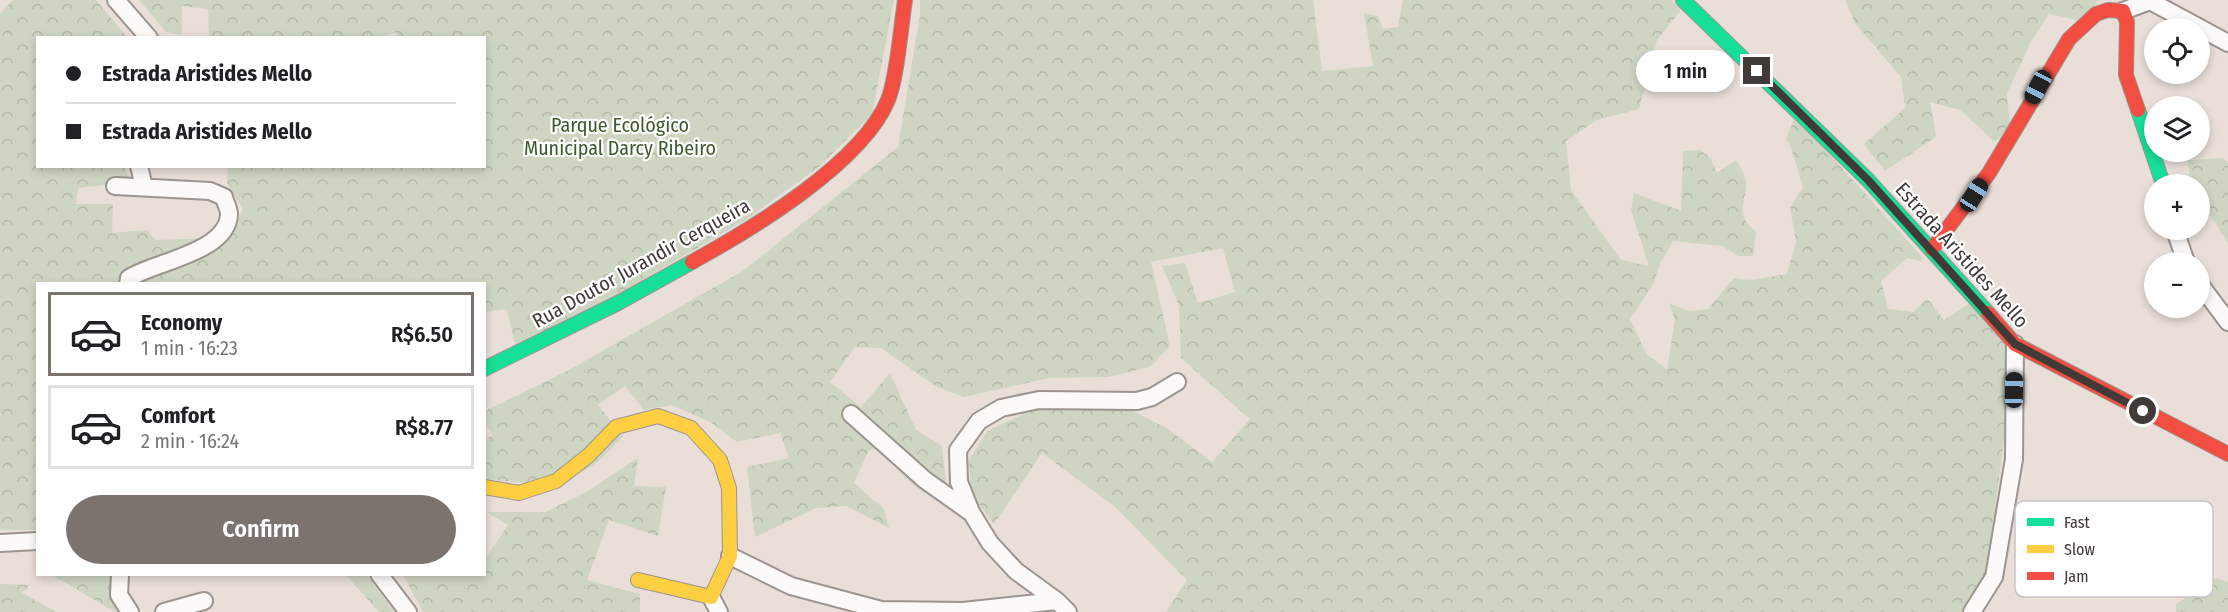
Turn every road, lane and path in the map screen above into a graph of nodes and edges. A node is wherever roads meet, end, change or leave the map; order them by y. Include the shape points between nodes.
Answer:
1 (116, 0) edge
2 (906, 0) edge
3 (1683, 0) edge
4 (2123, 11) junction
5 (147, 36) edge
6 (2228, 43) edge
7 (139, 168) edge
8 (2160, 174) edge
9 (116, 186) dead end
10 (144, 187) junction
11 (1932, 249) junction
12 (128, 282) edge
13 (2210, 298) edge
14 (2228, 322) edge
15 (2015, 344) junction
16 (486, 368) edge
17 (1177, 382) dead end
18 (851, 414) dead end
19 (2228, 454) edge
20 (486, 487) edge
21 (971, 512) junction
22 (36, 541) edge
23 (0, 543) edge
24 (730, 556) junction
25 (120, 576) edge
26 (381, 576) edge
27 (1994, 577) junction
28 (638, 580) dead end
29 (711, 597) junction
30 (204, 601) dead end
31 (1062, 606) edge
32 (130, 612) edge
33 (164, 612) edge
34 (408, 612) edge
35 (719, 612) edge
36 (1972, 612) edge
37 (1985, 612) edge

1 - 5 street
2 - 16 street, Rua Doutor Jurandir Cerqueira via 889,98 873,129 846,158 741,235 618,303
3 - 11 street, Estrada Aristides Mello via 1868,180
4 - 6 street via 2150,1
4 - 8 street via 2127,22 2126,75
4 - 11 street via 2116,8 2095,14 2075,33 2048,69 1963,213
7 - 10 street
9 - 10 street
10 - 12 street via 210,191 224,197 229,214 223,234 207,247 144,269
11 - 15 street, Estrada Aristides Mello
13 - 14 street
15 - 19 street, Estrada Aristides Mello
15 - 27 street via 2014,459
17 - 21 street via 1137,401 1039,400 1001,408 979,421 958,450 959,482
18 - 21 street via 925,480
20 - 24 street via 519,493 556,481 616,427 658,416 691,428 720,460 729,488
21 - 31 street via 990,543 1016,570
22 - 23 street
24 - 29 street
24 - 31 street via 791,586 881,610
25 - 32 street via 119,595
26 - 34 street
27 - 36 street
27 - 37 street
28 - 29 street
29 - 35 street
30 - 33 street

